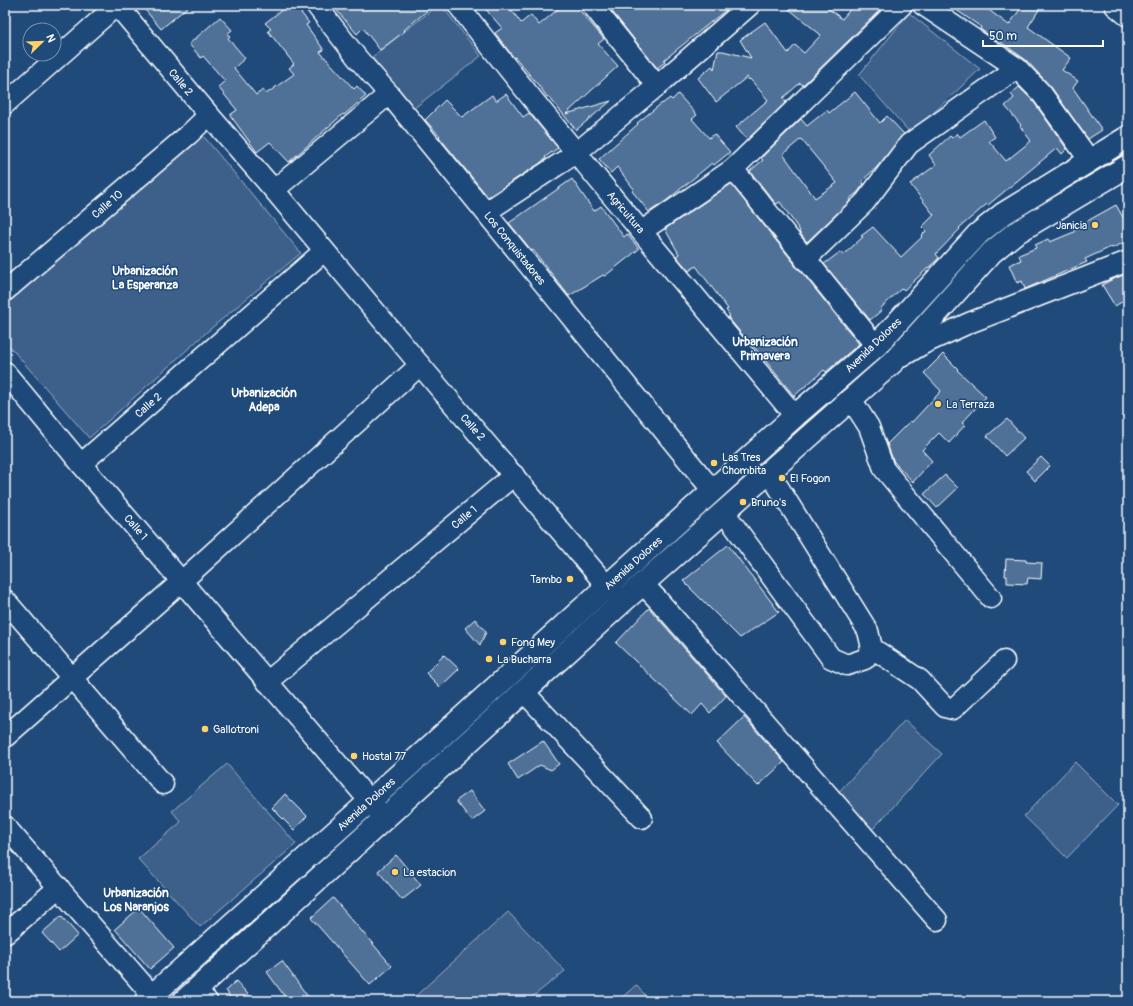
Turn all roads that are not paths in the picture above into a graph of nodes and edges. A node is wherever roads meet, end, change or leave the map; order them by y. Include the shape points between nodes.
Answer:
1 (117, 5) edge
2 (316, 5) edge
3 (458, 5) edge
4 (592, 5) edge
5 (750, 5) edge
6 (902, 5) edge
7 (923, 5) edge
8 (1116, 5) edge
9 (1128, 15) edge
10 (1017, 68) junction
11 (658, 86) junction
12 (389, 94) junction
13 (5, 104) edge
14 (209, 115) junction
15 (1128, 137) edge
16 (576, 153) junction
17 (1090, 161) junction
18 (1128, 166) edge
19 (733, 169) junction
20 (274, 190) junction
21 (486, 212) junction
22 (642, 230) junction
23 (324, 251) junction
24 (805, 260) junction
25 (1128, 261) edge
26 (5, 291) edge
27 (876, 346) junction
28 (893, 362) junction
29 (420, 365) junction
30 (5, 372) edge
31 (851, 398) junction
32 (795, 416) junction
33 (81, 464) junction
34 (769, 472) junction
35 (514, 476) junction
36 (713, 491) junction
37 (724, 512) junction
38 (182, 581) junction
39 (643, 584) junction
40 (607, 586) junction
41 (991, 598) dead end
42 (5, 600) edge
43 (622, 603) junction
44 (872, 648) junction
45 (1004, 661) dead end
46 (72, 678) junction
47 (267, 682) junction
48 (524, 692) junction
49 (5, 737) edge
50 (163, 784) dead end
51 (370, 801) junction
52 (642, 818) dead end
53 (386, 819) junction
54 (5, 826) edge
55 (59, 887) junction
56 (937, 920) dead end
57 (5, 934) edge
58 (149, 998) edge
59 (196, 998) edge

1 - 13 street
1 - 14 street, Calle 2
2 - 12 street, Los Conquistadores
3 - 16 street, Agricultura
4 - 11 street
5 - 11 street
6 - 19 street
7 - 10 street
8 - 9 main road
10 - 17 street via 1042,94
10 - 24 street via 909,144 865,202
11 - 16 street
12 - 20 street
12 - 21 street, Los Conquistadores
14 - 20 street, Calle 2
14 - 26 street, Calle 10
15 - 17 main road, Avenida Dolores
16 - 21 street
16 - 22 street, Agricultura
17 - 27 main road, Avenida Dolores via 1003,214 978,234
18 - 28 main road, Avenida Dolores via 1014,234 992,252
19 - 22 street
19 - 24 street
20 - 23 street, Calle 2
21 - 36 street, Los Conquistadores
22 - 32 street, Agricultura
23 - 29 street, Calle 2
23 - 33 street, Calle 2
24 - 27 street
25 - 28 street via 969,323 923,344
27 - 32 main road, Avenida Dolores
28 - 31 main road, Avenida Dolores
29 - 35 street, Calle 2
29 - 38 street
30 - 33 street, Calle 1
31 - 34 main road, Avenida Dolores
31 - 41 street via 869,427 884,469
32 - 36 main road, Avenida Dolores
33 - 38 street, Calle 1
34 - 37 main road, Avenida Dolores
34 - 44 street via 868,631
35 - 40 street, Calle 2
35 - 47 street, Calle 1
36 - 40 main road, Avenida Dolores
37 - 39 main road, Avenida Dolores
37 - 44 street via 831,658 848,665 865,659
38 - 46 street
38 - 47 street, Calle 1
39 - 43 main road, Avenida Dolores
39 - 56 street
40 - 43 street, Calle 2
40 - 51 main road, Avenida Dolores
42 - 46 street
43 - 48 main road, Avenida Dolores
44 - 45 street via 920,680 945,707 953,709
46 - 49 street
46 - 50 street
47 - 51 street, Calle 1
48 - 52 street
48 - 53 main road, Avenida Dolores
51 - 53 street, Calle 1
51 - 58 main road, Avenida Dolores
53 - 59 main road, Avenida Dolores
54 - 55 street
55 - 57 street
55 - 58 street

